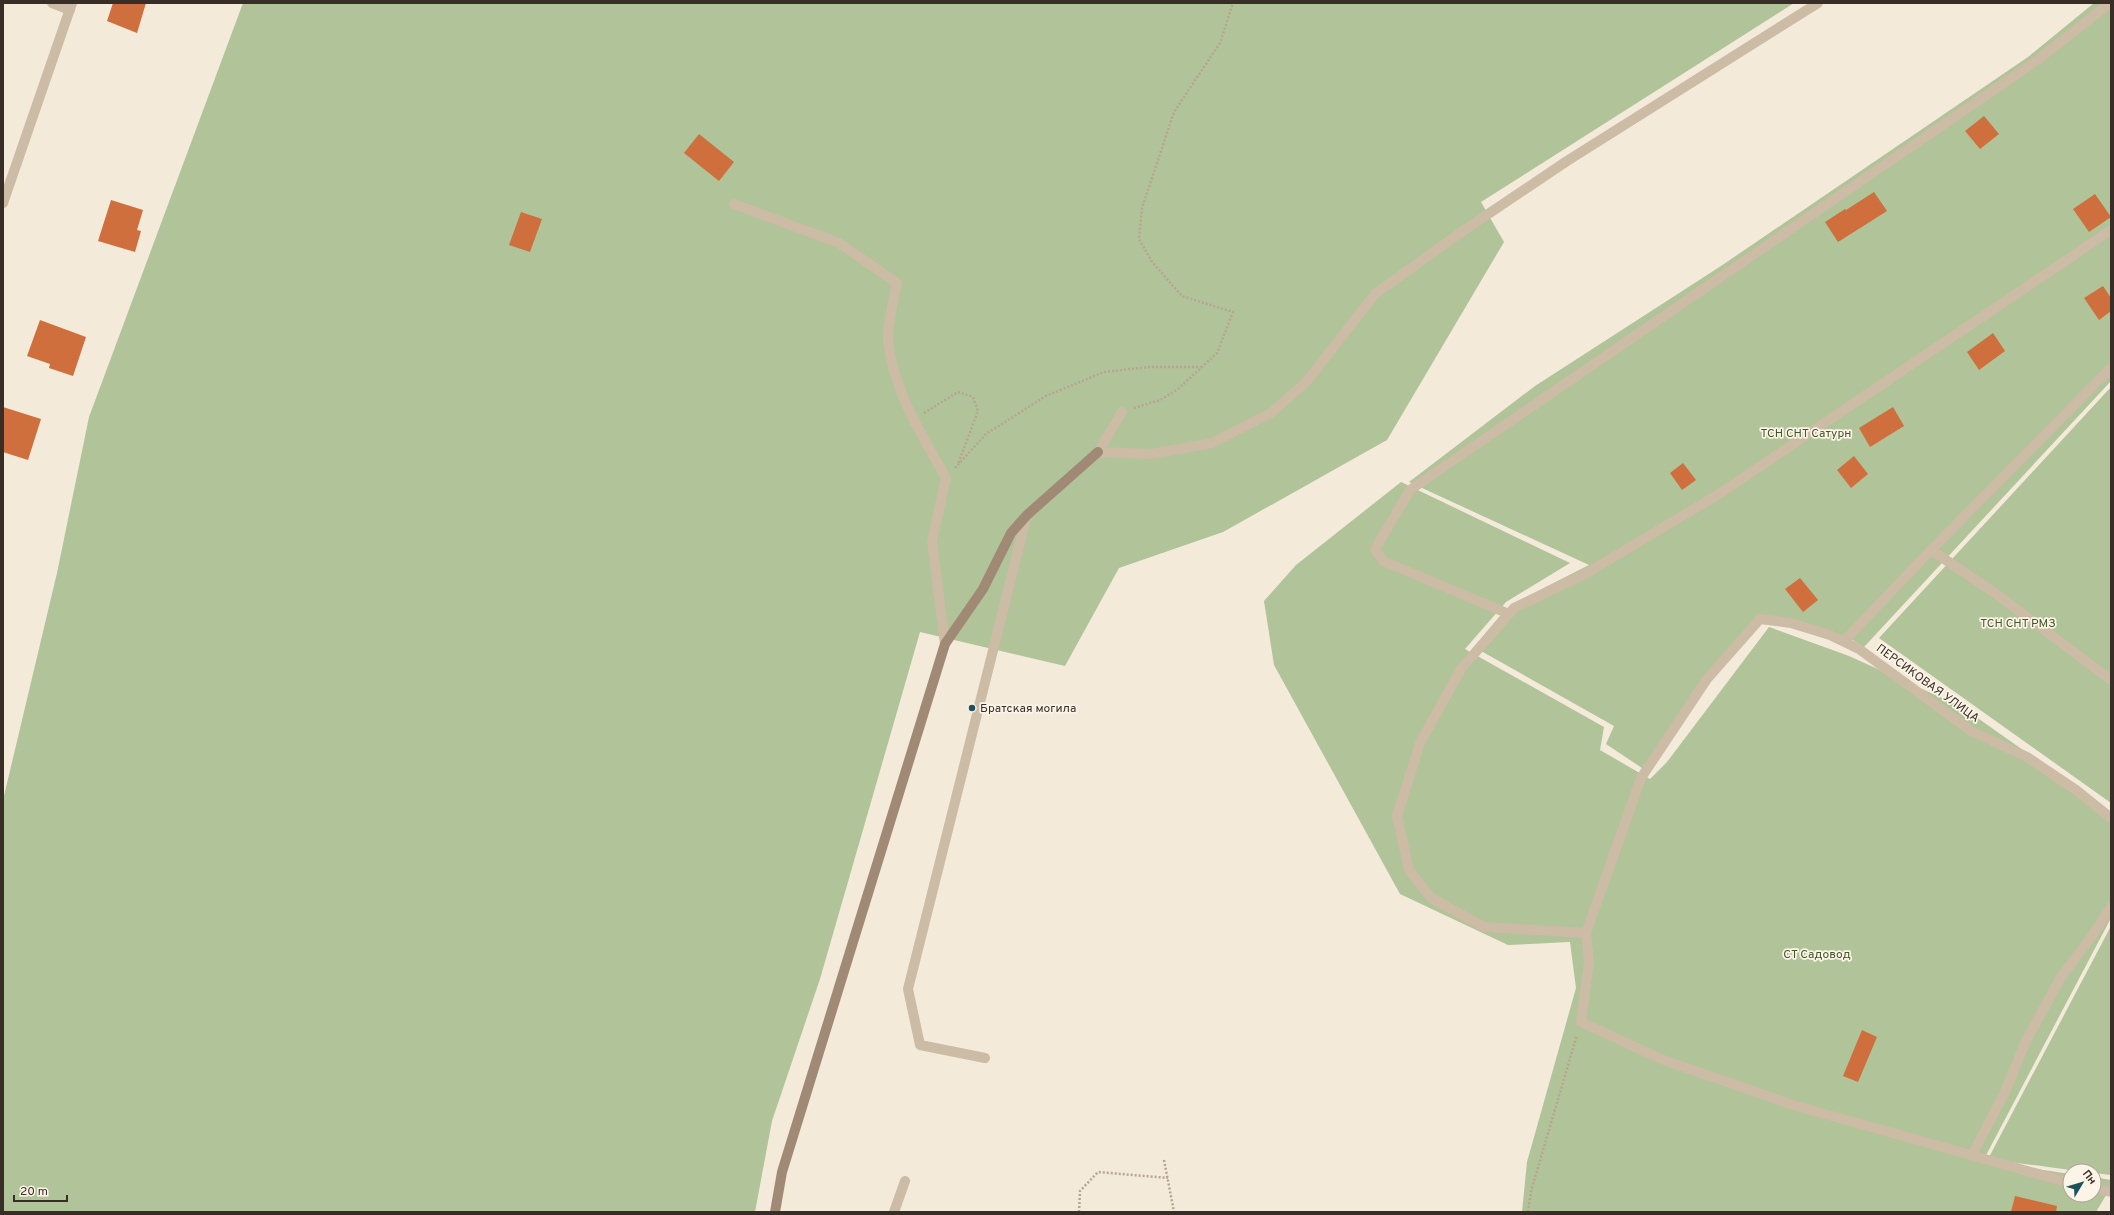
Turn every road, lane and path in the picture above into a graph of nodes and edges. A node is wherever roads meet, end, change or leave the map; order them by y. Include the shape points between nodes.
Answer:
1 (52, 3) edge
2 (1233, 3) edge
3 (1818, 3) edge
4 (2110, 3) edge
5 (71, 7) edge
6 (3, 203) edge
7 (734, 204) dead end
8 (2111, 230) edge
9 (1202, 367) junction
10 (2109, 374) edge
11 (1122, 412) joint
12 (914, 419) junction
13 (1098, 452) junction
14 (957, 466) junction
15 (946, 478) junction
16 (1027, 515) junction
17 (1931, 550) junction
18 (1509, 614) junction
19 (1844, 641) junction
20 (945, 644) junction
21 (2111, 680) edge
22 (2111, 818) edge
23 (2111, 907) edge
24 (1586, 933) junction
25 (1581, 1022) junction
26 (985, 1058) dead end
27 (1972, 1155) junction
28 (1164, 1160) dead end
29 (1168, 1178) junction
30 (905, 1181) dead end
31 (2062, 1181) edge
32 (775, 1212) edge
33 (894, 1212) edge
34 (1079, 1212) edge
35 (1174, 1212) edge
36 (1528, 1212) edge

1 - 5 street
2 - 9 path via 1220,43 1174,112 1142,208 1139,238 1152,262 1182,296 1233,312 1217,353
3 - 13 street via 1567,161 1375,294 1307,381 1271,413 1212,443 1150,454
4 - 18 street via 2036,61 1410,490 1374,549 1383,561
5 - 6 street
7 - 12 street via 839,243 896,283 888,339 897,381
8 - 18 street via 1719,494 1585,574 1514,608
9 - 11 path via 1160,400
9 - 14 path via 1149,367 1104,372 1046,396 986,434
10 - 17 street
11 - 13 street
12 - 14 path via 958,392 973,397 978,411
12 - 15 street
13 - 16 street
14 - 15 path
15 - 20 street via 932,541
16 - 20 street via 1011,533 983,589
16 - 26 street via 908,989 920,1045
17 - 19 street
17 - 21 street via 1995,592
18 - 24 street via 1461,669 1420,743 1397,816 1409,870 1431,898 1484,927
19 - 22 street, ПЕРСИКОВАЯ УЛИЦА via 1859,649 1971,730 2027,758 2076,790
19 - 24 street, ПЕРСИКОВАЯ УЛИЦА via 1792,623 1760,619 1707,679 1641,778
20 - 32 street via 782,1172
23 - 27 street via 2061,977 2029,1034 2004,1094
24 - 25 street via 1590,962
25 - 27 street via 1661,1059 1793,1105
25 - 36 path via 1531,1191
27 - 31 street
28 - 29 path
29 - 34 path via 1098,1172 1080,1191
29 - 35 path
30 - 33 street

